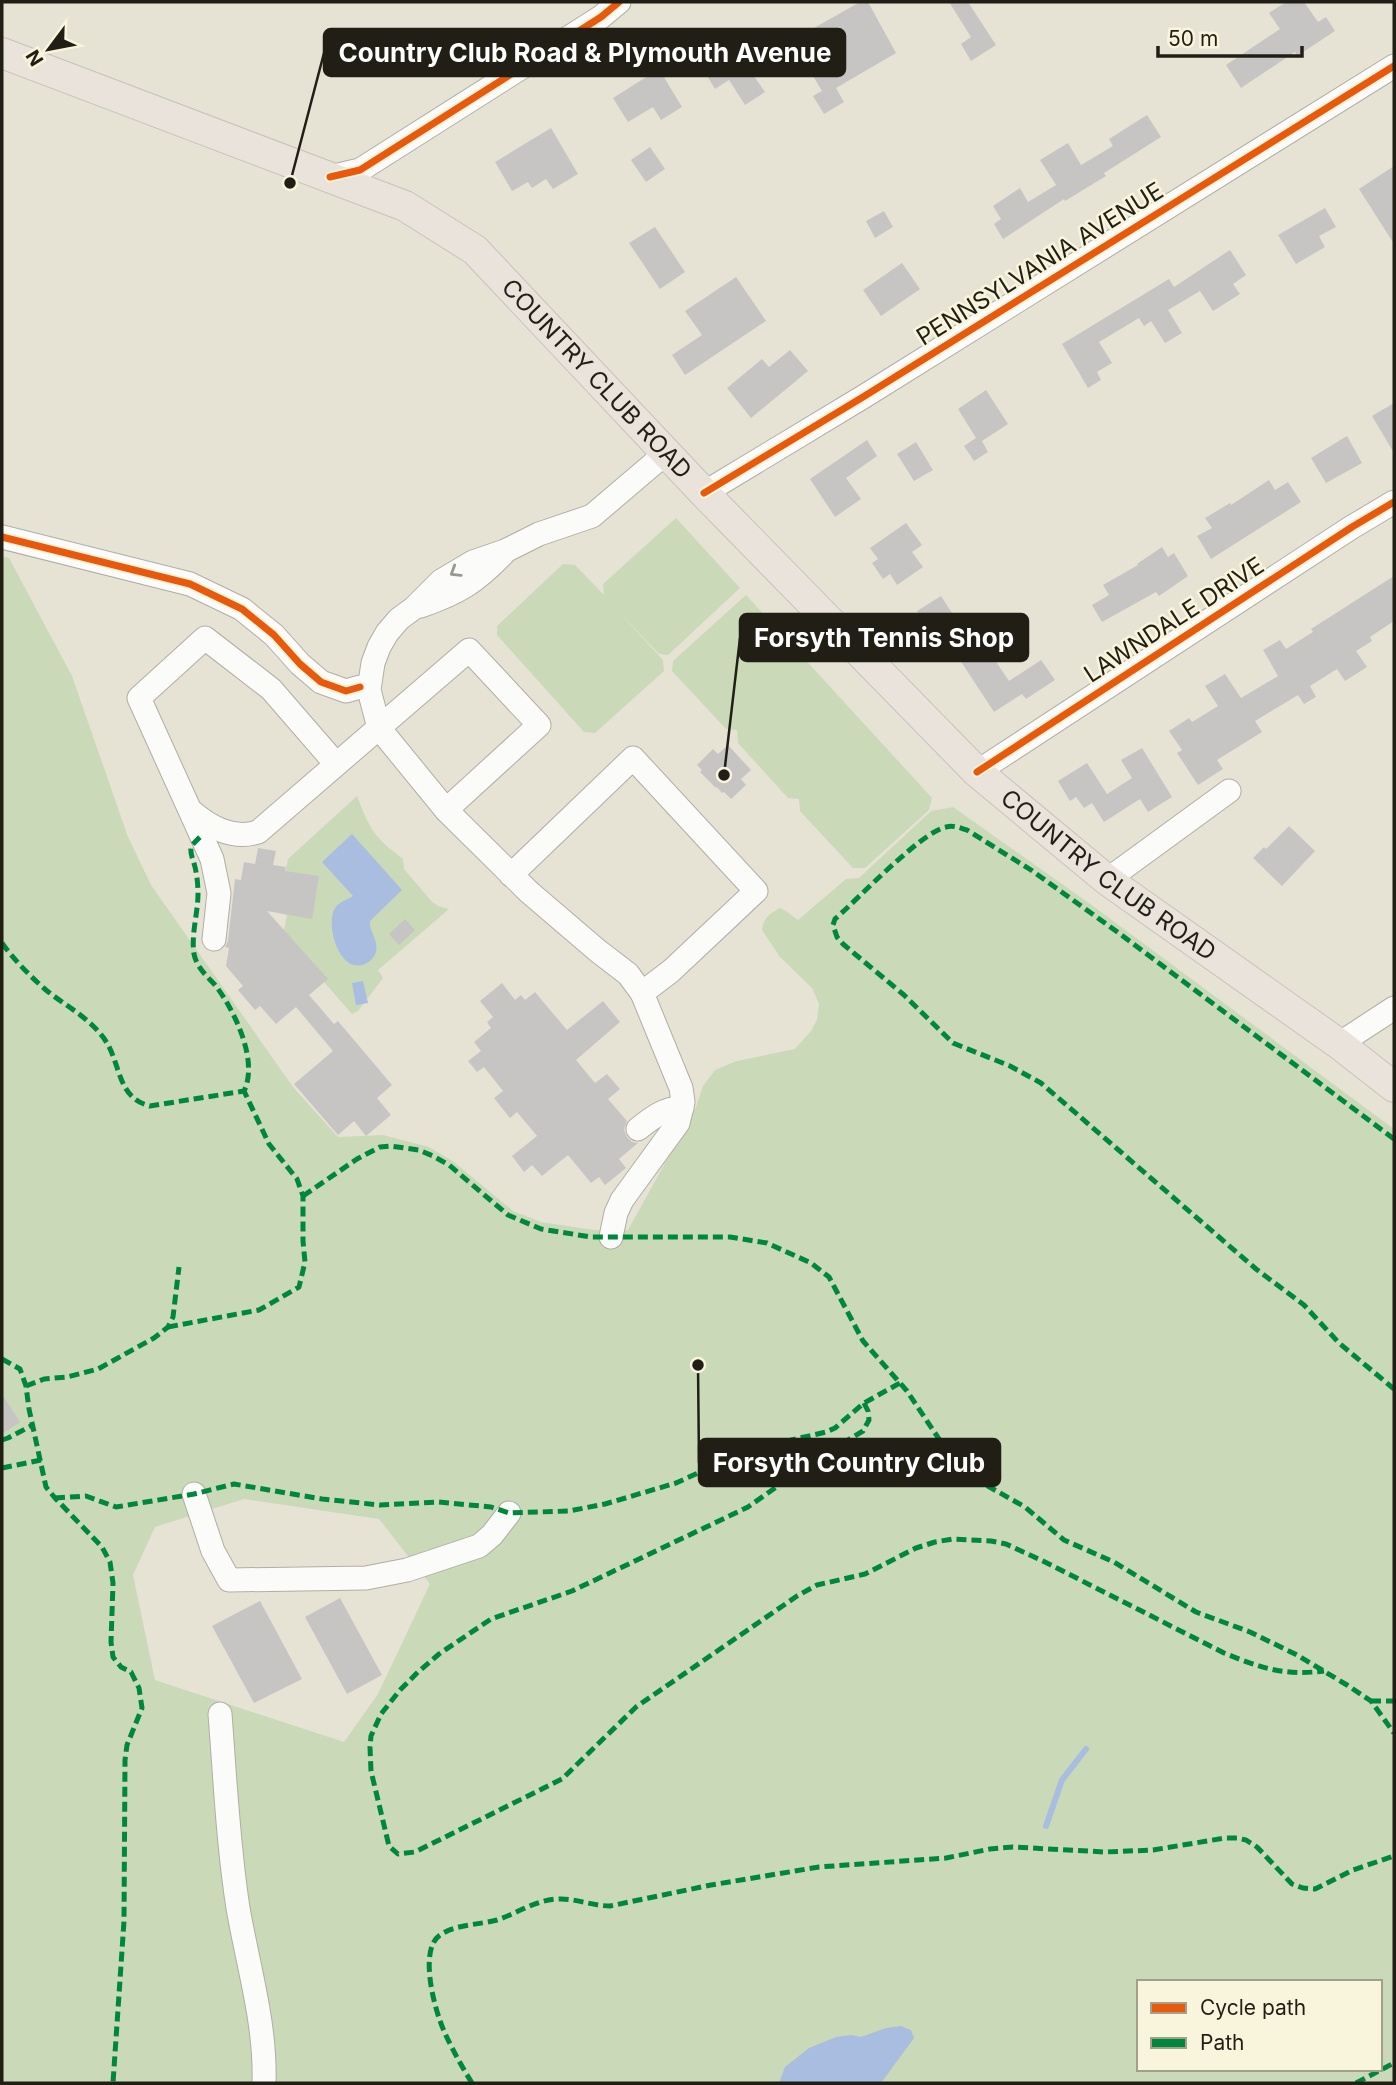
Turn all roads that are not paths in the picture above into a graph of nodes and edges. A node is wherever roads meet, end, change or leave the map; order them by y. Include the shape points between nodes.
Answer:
1 (619, 2) edge
2 (2, 54) edge
3 (1394, 66) edge
4 (330, 177) junction
5 (666, 453) junction
6 (704, 493) junction
7 (1394, 502) edge
8 (2, 537) edge
9 (364, 689) junction
10 (379, 728) junction
11 (336, 764) junction
12 (976, 772) junction
13 (1229, 791) dead end
14 (446, 810) junction
15 (191, 811) junction
16 (511, 875) junction
17 (1107, 880) junction
18 (214, 939) dead end
19 (642, 993) junction
20 (1394, 1007) edge
21 (1339, 1044) junction
22 (1394, 1087) edge
23 (682, 1108) junction
24 (638, 1129) dead end
25 (611, 1237) dead end
26 (194, 1494) dead end
27 (509, 1513) dead end
28 (220, 1714) dead end
29 (264, 2083) edge

1 - 4 street via 360,170
2 - 4 main road, COUNTRY CLUB ROAD
3 - 6 street, PENNSYLVANIA AVENUE
4 - 5 main road, COUNTRY CLUB ROAD via 405,206 475,250
5 - 6 main road, COUNTRY CLUB ROAD
5 - 9 street via 592,516 473,562 441,581 393,625 379,647
6 - 12 main road, COUNTRY CLUB ROAD
7 - 12 street, LAWNDALE DRIVE
8 - 9 street via 190,584 242,609 321,682 345,691
9 - 10 street
10 - 11 street
10 - 14 street
10 - 14 street via 469,650 539,725
11 - 15 street via 258,832 227,833
11 - 15 street via 271,689 205,638 139,698
12 - 17 main road, COUNTRY CLUB ROAD
13 - 17 street
14 - 16 street
15 - 18 street via 216,873 219,893
16 - 19 street via 628,974
16 - 19 street via 633,758 756,891
17 - 21 main road, COUNTRY CLUB ROAD
19 - 23 street via 681,1088
20 - 21 street
21 - 22 main road, COUNTRY CLUB ROAD
23 - 24 street via 659,1113
23 - 25 street via 678,1123 622,1200
26 - 27 street via 213,1551 229,1580 366,1578 407,1570 479,1546
28 - 29 street via 235,1878 265,2057

